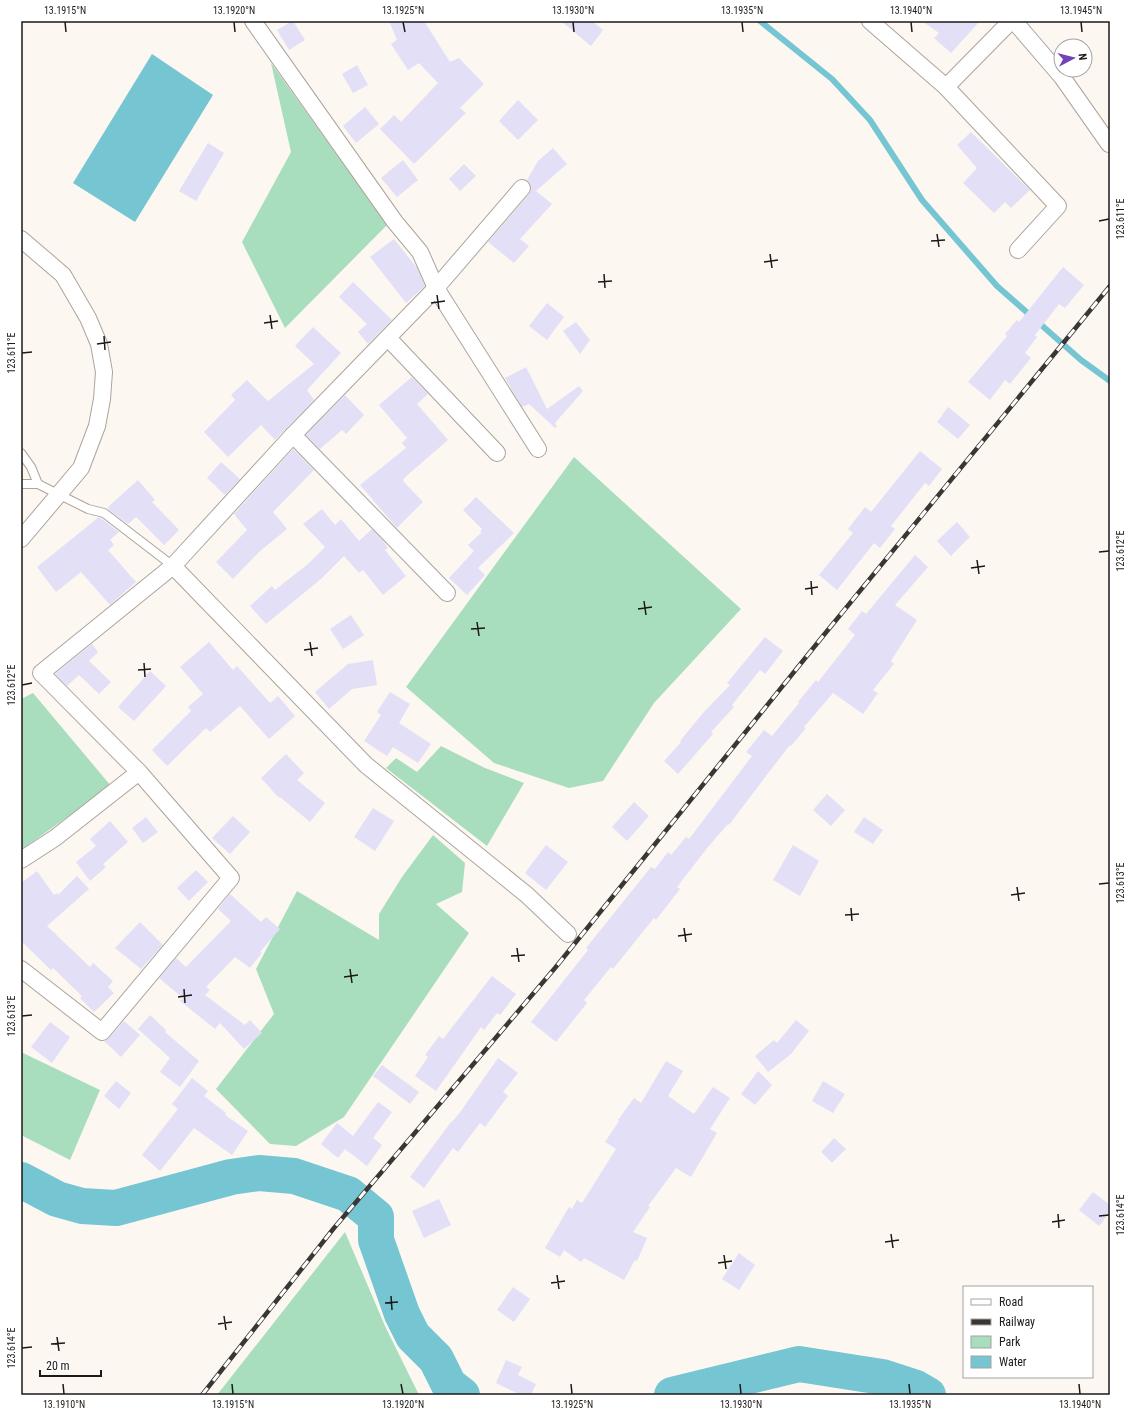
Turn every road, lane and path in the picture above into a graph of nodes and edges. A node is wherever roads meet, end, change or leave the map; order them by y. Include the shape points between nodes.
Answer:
1 (253, 21) edge
2 (870, 21) edge
3 (1012, 21) edge
4 (946, 87) junction
5 (1109, 144) dead end
6 (522, 188) dead end
7 (21, 239) edge
8 (1018, 250) dead end
9 (436, 288) junction
10 (388, 338) junction
11 (293, 435) junction
12 (538, 449) dead end
13 (21, 453) edge
14 (497, 453) dead end
15 (21, 484) edge
16 (38, 484) junction
17 (59, 495) junction
18 (21, 539) edge
19 (173, 566) junction
20 (447, 593) dead end
21 (139, 772) junction
22 (21, 860) edge
23 (568, 934) dead end
24 (21, 969) edge

1 - 9 street via 395,222 420,252
2 - 4 street
3 - 4 street
3 - 5 street via 1062,77
4 - 8 street via 1058,206
6 - 9 street
7 - 17 street via 63,275 88,318 99,344 104,372 97,426 88,454 81,468
9 - 10 street
9 - 12 street
10 - 11 street
10 - 14 street
11 - 19 street
11 - 20 street
13 - 16 lane via 31,467
15 - 16 lane
16 - 17 lane
17 - 18 street
17 - 19 lane via 88,509 104,513
19 - 21 street via 41,673
19 - 23 street via 366,765 527,895
21 - 22 street via 55,838
21 - 24 street via 231,878 102,1032

